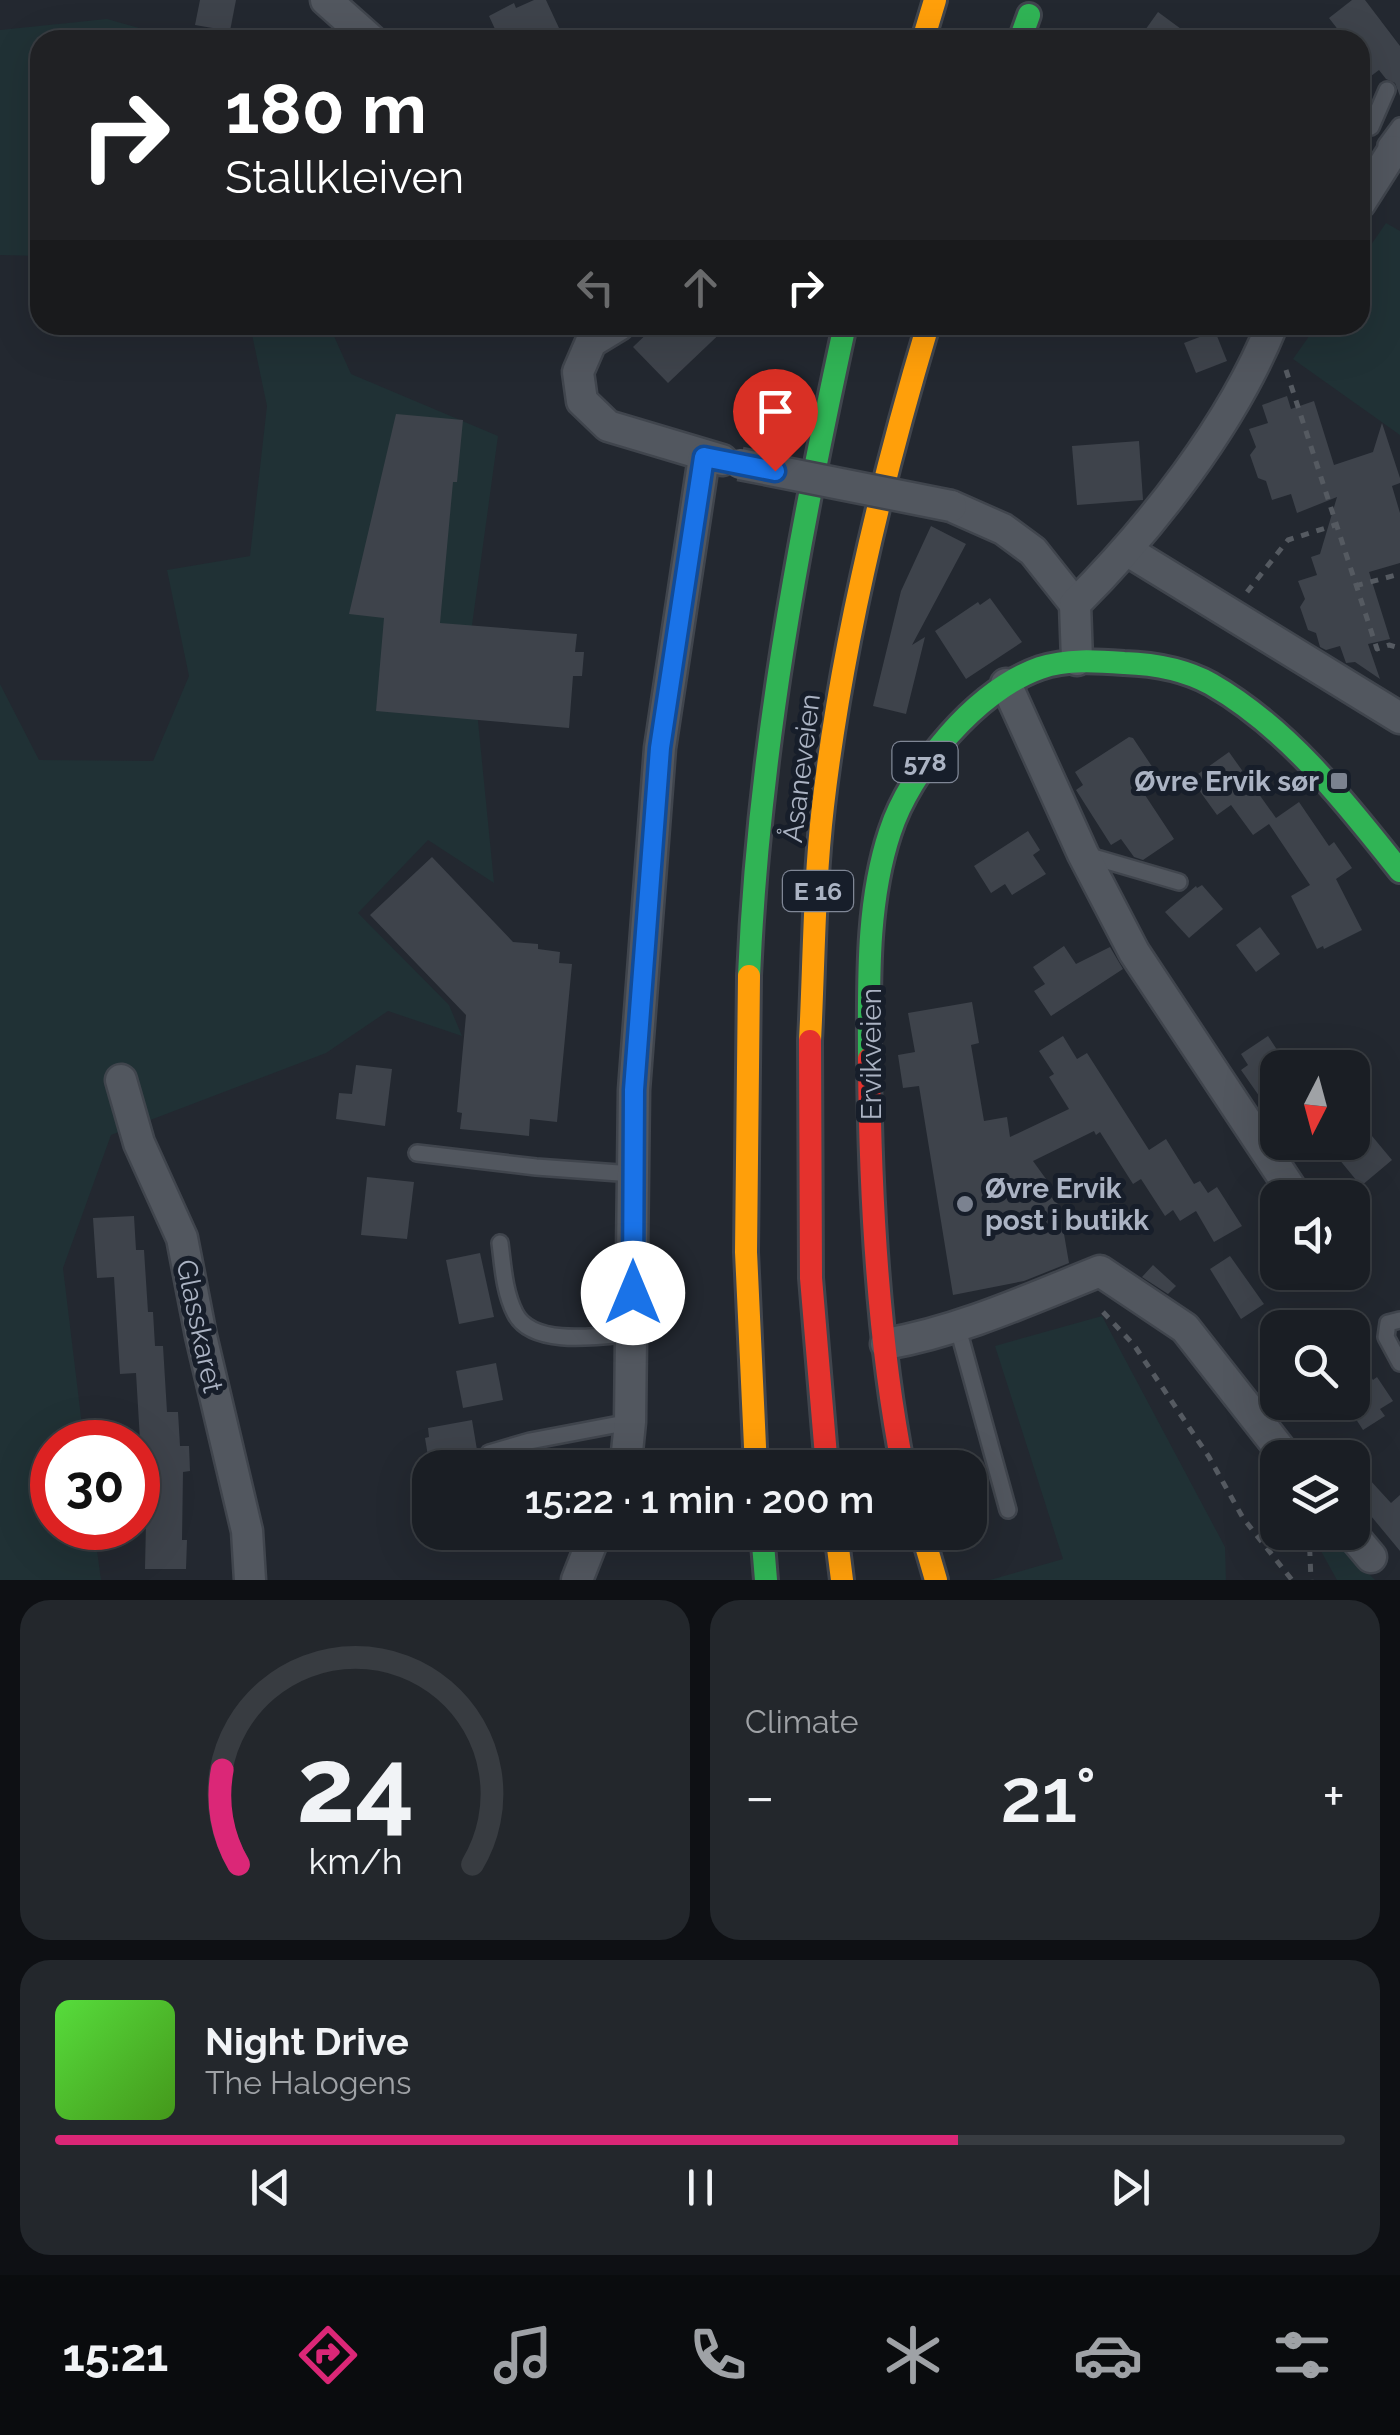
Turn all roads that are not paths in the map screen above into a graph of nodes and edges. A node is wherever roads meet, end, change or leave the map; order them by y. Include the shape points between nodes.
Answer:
1 (326, 0) edge
2 (935, 0) edge
3 (1029, 15) dead end
4 (360, 30) edge
5 (925, 30) edge
6 (1024, 30) edge
7 (1387, 90) dead end
8 (1370, 127) dead end
9 (1393, 141) edge
10 (1370, 184) edge
11 (603, 335) edge
12 (843, 335) edge
13 (925, 335) edge
14 (1268, 335) edge
15 (704, 457) junction
16 (1128, 551) junction
17 (1075, 604) junction
18 (1077, 660) junction
19 (1006, 684) junction
20 (1400, 718) edge
21 (1083, 854) junction
22 (1400, 871) edge
23 (1179, 882) dead end
24 (121, 1080) dead end
25 (416, 1153) dead end
26 (633, 1174) junction
27 (1284, 1180) edge
28 (500, 1244) dead end
29 (1400, 1320) edge
30 (957, 1325) junction
31 (633, 1332) junction
32 (900, 1342) junction
33 (1400, 1364) edge
34 (630, 1422) junction
35 (1273, 1440) edge
36 (500, 1450) edge
37 (628, 1450) edge
38 (755, 1450) edge
39 (825, 1450) edge
40 (902, 1450) edge
41 (1008, 1510) dead end
42 (589, 1550) edge
43 (764, 1550) edge
44 (838, 1550) edge
45 (927, 1550) edge
46 (1365, 1550) edge
47 (1371, 1557) dead end
48 (250, 1580) edge
49 (577, 1580) edge
50 (766, 1580) edge
51 (842, 1580) edge
52 (936, 1580) edge

1 - 4 street
2 - 5 main road
3 - 6 main road
7 - 8 lane
9 - 10 street
11 - 15 street via 591,342 578,372 582,401 608,426
12 - 38 main road, Åsaneveien / E 16 via 781,649 750,937 746,1277
13 - 39 main road, Åsaneveien / E 16 via 890,453 823,808 808,1071 811,1278
14 - 16 street via 1235,403
15 - 17 street, bridge via 951,506 1004,529 1033,551
15 - 26 street via 660,748
16 - 17 street
16 - 20 street
17 - 18 street
18 - 19 main road, Ervikveien / 578 via 1042,665
18 - 22 main road, Ervikveien / 578 via 1180,670 1234,698 1293,750
19 - 21 street
19 - 32 main road, Ervikveien / 578 via 920,768 889,832 879,878 868,1072 874,1224
21 - 23 lane
21 - 27 street via 1134,952
24 - 48 street, Glasskaret via 182,1238 247,1532
25 - 26 lane
26 - 31 street
28 - 31 lane via 507,1290 524,1324 574,1338
29 - 33 lane via 1388,1323 1386,1337
30 - 32 street
30 - 35 street via 1100,1271 1185,1328
30 - 41 lane
31 - 34 street
32 - 40 main road, Ervikveien / 578
34 - 36 lane
34 - 37 street
42 - 49 street
43 - 50 main road
44 - 51 main road
45 - 52 main road
46 - 47 street

